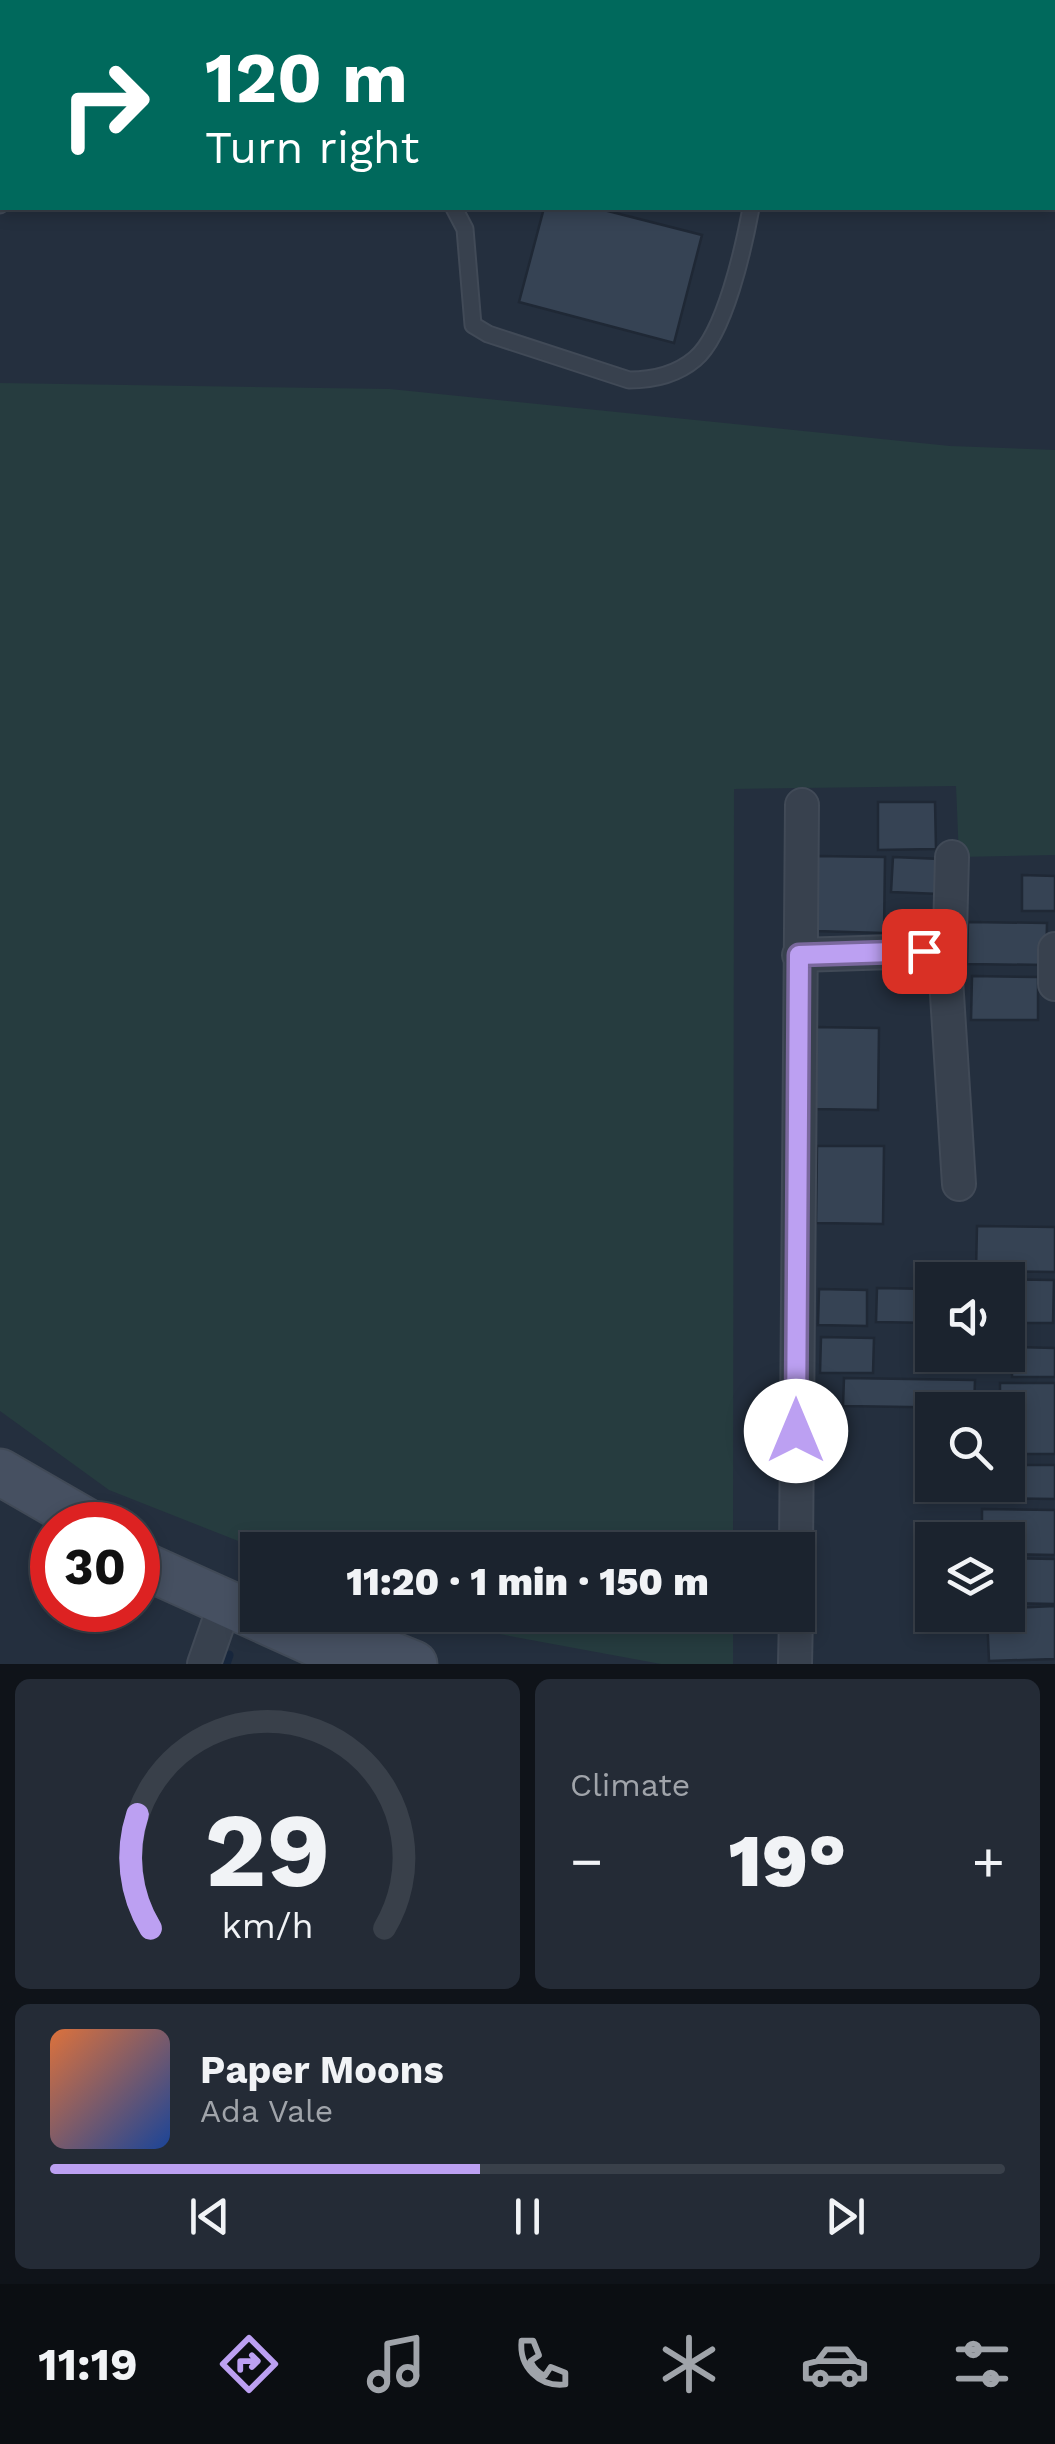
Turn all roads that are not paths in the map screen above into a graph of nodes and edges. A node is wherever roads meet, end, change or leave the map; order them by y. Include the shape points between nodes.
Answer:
1 (455, 210) edge
2 (751, 210) edge
3 (802, 805) dead end
4 (952, 857) dead end
5 (1055, 949) edge
6 (799, 955) junction
7 (949, 971) junction
8 (1055, 984) edge
9 (959, 1184) dead end
10 (0, 1472) edge
11 (0, 1489) edge
12 (52, 1502) edge
13 (30, 1505) edge
14 (796, 1532) edge
15 (160, 1561) edge
16 (160, 1572) edge
17 (240, 1602) edge
18 (240, 1603) edge
19 (240, 1605) edge
20 (298, 1632) edge
21 (334, 1632) edge
22 (796, 1632) edge
23 (204, 1664) edge
24 (361, 1664) edge
25 (414, 1664) edge
26 (795, 1664) edge

1 - 2 lane via 466,228 473,325 629,380 662,376 698,358 720,317
3 - 6 street
4 - 7 street
5 - 8 street
6 - 7 street via 924,951 941,956
6 - 14 street
7 - 9 street
10 - 12 main road
11 - 13 main road
15 - 17 main road
16 - 18 main road
19 - 23 street
20 - 24 main road
21 - 25 main road
22 - 26 street

